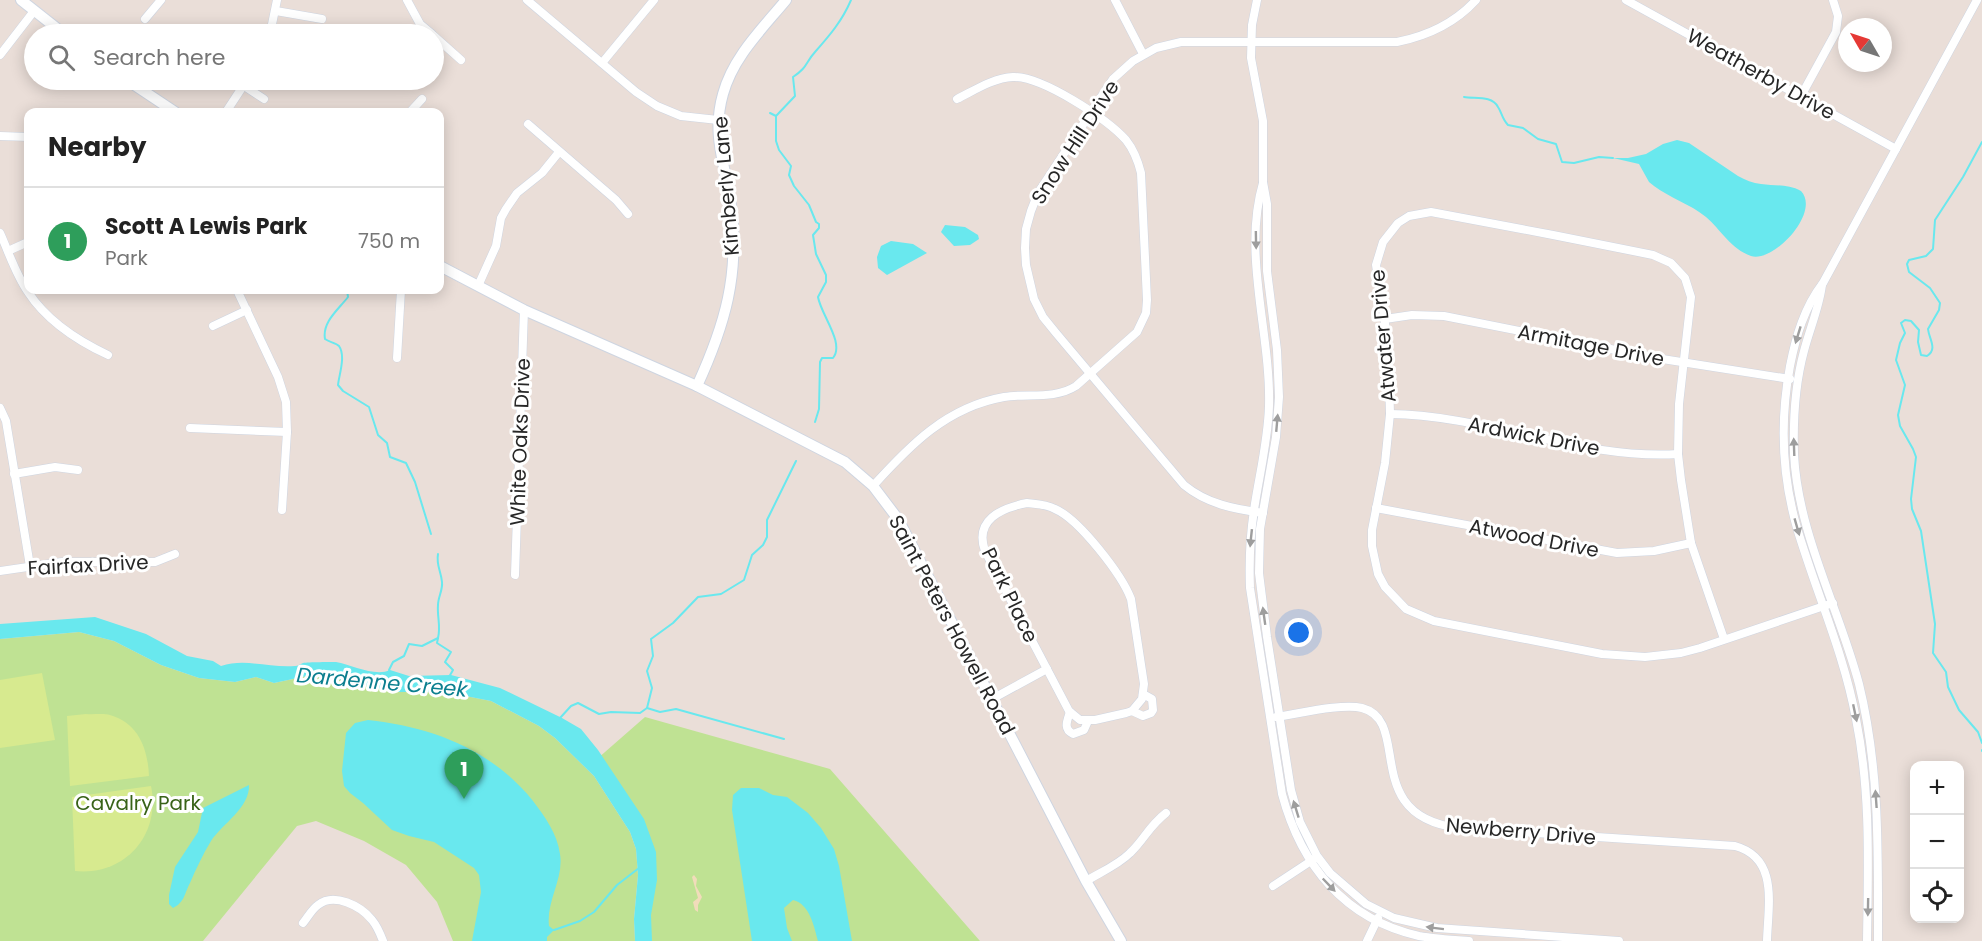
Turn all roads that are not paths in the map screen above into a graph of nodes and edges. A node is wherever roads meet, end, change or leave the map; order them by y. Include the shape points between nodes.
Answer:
1 (21, 0) edge
2 (161, 0) edge
3 (277, 0) edge
4 (407, 0) edge
5 (527, 0) edge
6 (654, 0) edge
7 (786, 0) edge
8 (1115, 0) edge
9 (1257, 0) edge
10 (1476, 0) edge
11 (1626, 0) edge
12 (1833, 0) edge
13 (1977, 0) edge
14 (276, 10) junction
15 (34, 11) junction
16 (145, 19) dead end
17 (322, 19) dead end
18 (51, 24) edge
19 (272, 24) edge
20 (420, 24) edge
21 (1250, 42) junction
22 (444, 45) edge
23 (0, 54) edge
24 (1143, 54) junction
25 (461, 60) dead end
26 (602, 63) junction
27 (142, 90) edge
28 (240, 90) edge
29 (254, 90) edge
30 (1801, 96) junction
31 (264, 99) dead end
32 (422, 99) dead end
33 (957, 99) dead end
34 (169, 108) edge
35 (229, 108) edge
36 (414, 108) edge
37 (1090, 112) junction
38 (718, 120) junction
39 (528, 124) dead end
40 (0, 136) edge
41 (24, 137) edge
42 (1896, 149) junction
43 (559, 152) junction
44 (1263, 182) junction
45 (628, 214) dead end
46 (0, 233) edge
47 (24, 244) edge
48 (8, 251) junction
49 (444, 268) edge
50 (1823, 283) junction
51 (24, 285) edge
52 (478, 286) junction
53 (29, 294) edge
54 (239, 294) edge
55 (401, 294) edge
56 (247, 310) junction
57 (524, 310) junction
58 (1385, 319) junction
59 (213, 326) dead end
60 (108, 355) dead end
61 (397, 358) dead end
62 (1683, 362) junction
63 (1268, 373) junction
64 (1278, 373) junction
65 (1090, 375) junction
66 (1788, 379) junction
67 (1798, 380) junction
68 (697, 386) junction
69 (0, 408) edge
70 (1390, 414) junction
71 (190, 428) dead end
72 (287, 432) junction
73 (1678, 454) junction
74 (78, 470) dead end
75 (14, 474) junction
76 (873, 486) junction
77 (1799, 494) junction
78 (1790, 496) junction
79 (1376, 508) junction
80 (282, 510) dead end
81 (1254, 511) junction
82 (1263, 513) junction
83 (1691, 543) junction
84 (175, 554) dead end
85 (30, 566) junction
86 (0, 571) edge
87 (515, 575) dead end
88 (1833, 603) junction
89 (1823, 606) junction
90 (1724, 639) junction
91 (1047, 669) junction
92 (1143, 694) junction
93 (992, 699) junction
94 (1132, 711) junction
95 (1070, 712) junction
96 (1280, 717) junction
97 (1270, 718) junction
98 (1088, 721) junction
99 (1166, 813) dead end
100 (1878, 826) junction
101 (1868, 827) junction
102 (1314, 859) junction
103 (1086, 881) junction
104 (1273, 886) dead end
105 (1381, 912) junction
106 (1376, 920) junction
107 (303, 923) dead end
108 (383, 941) edge
109 (1121, 941) edge
110 (1367, 941) edge
111 (1469, 941) edge
112 (1619, 941) edge
113 (1767, 941) edge
114 (1867, 941) edge
115 (1878, 941) edge

1 - 15 main road
2 - 16 street
3 - 14 street
4 - 20 street
5 - 26 street
6 - 26 street
7 - 38 main road, Kimberly Lane via 734,67 723,92
8 - 24 street
9 - 21 street
10 - 21 street, Snow Hill Drive via 1441,27 1397,42
11 - 30 street, Weatherby Drive
12 - 30 street via 1838,16 1836,32
13 - 42 street
14 - 17 street
14 - 19 street
15 - 18 main road
15 - 23 street
21 - 24 street, Snow Hill Drive via 1181,42
21 - 44 street via 1263,121
22 - 25 street
24 - 37 street, Snow Hill Drive via 1113,79
26 - 38 street via 657,106 681,116
27 - 34 main road
28 - 35 street
29 - 31 street
30 - 42 street, Weatherby Drive
32 - 36 street
33 - 37 street via 993,82 1015,77 1051,88
37 - 65 street, Snow Hill Drive via 1038,193 1025,248 1029,281 1043,317
37 - 65 street via 1122,136 1138,160 1147,300 1137,332
38 - 68 main road, Kimberly Lane via 719,149 733,219 732,280 721,329
39 - 43 street
40 - 41 street
42 - 50 street
43 - 45 street
43 - 52 street via 506,209 496,246
44 -> 63 street via 1257,204 1256,240
44 - 64 street via 1268,291
46 - 48 street
47 - 48 street
48 - 51 street
49 - 52 main road, Saint Peters Howell Road
50 -> 66 street via 1804,315
50 - 67 street
52 - 57 main road, Saint Peters Howell Road
53 - 60 street via 74,338
54 - 56 street
55 - 61 street
56 - 59 street
56 - 72 street via 282,385
57 - 68 main road, Saint Peters Howell Road
57 - 87 street, White Oaks Drive
58 - 62 street, Armitage Drive via 1444,316
58 - 62 street, Atwater Drive via 1376,265 1383,242 1390,230 1409,216 1446,214 1636,251 1671,264 1685,278 1692,297
58 - 70 street, Atwater Drive
62 - 66 street, Armitage Drive
62 - 73 street, Atwater Drive
63 - 64 street
63 - 81 street via 1267,429
82 -> 64 street via 1276,437
65 - 76 street via 1067,392 1004,397 959,411 923,434
65 - 81 street, Snow Hill Drive via 1184,485 1211,502
66 - 67 street, Armitage Drive
66 - 78 street via 1784,432
77 -> 67 street via 1794,433
68 - 76 main road, Saint Peters Howell Road via 845,462
69 - 75 street via 6,421
70 - 73 street, Ardwick Drive via 1435,417 1630,454
70 - 79 street, Atwater Drive
71 - 72 street
72 - 80 street
73 - 83 street, Atwater Drive
74 - 75 street via 55,467
75 - 85 street
76 - 93 main road, Saint Peters Howell Road via 898,519
77 - 78 street
77 - 88 street
78 -> 89 street
79 - 83 street, Atwood Drive via 1609,552 1654,551
79 - 90 street, Atwater Drive via 1372,546 1378,574 1395,599 1420,616 1622,656 1681,652
81 - 82 street, Snow Hill Drive
81 -> 97 street via 1250,588
96 -> 82 street via 1260,589
83 - 90 street, Atwater Drive
84 - 85 street, Fairfax Drive via 155,562
85 - 86 street, Fairfax Drive
88 - 89 street, Atwater Drive
100 -> 88 street via 1867,721
89 - 90 street, Atwater Drive
89 -> 101 street via 1843,662 1856,718
91 - 92 street, Park Place via 982,543 984,529 992,517 1027,503 1057,509 1073,521 1124,582 1131,599
91 - 93 street
91 - 95 street, Park Place
92 - 94 street
92 - 94 street, Park Place via 1152,699 1151,713 1143,716
93 - 103 main road, Saint Peters Howell Road
94 - 98 street, Park Place
95 - 98 street
95 - 98 street, Park Place via 1066,728 1073,734 1084,730
96 - 97 street, Newberry Drive
102 -> 96 street via 1294,805
96 - 113 street, Newberry Drive via 1347,707 1368,710 1386,732 1394,779 1403,799 1436,824 1735,846 1750,851 1762,863 1768,881
97 - 102 street via 1287,812 1299,845
99 - 103 street via 1150,826 1130,853
100 - 101 street
100 - 115 street
101 -> 114 street
102 - 104 street
102 - 105 street via 1366,904
102 -> 106 street via 1337,893
103 - 109 main road, Saint Peters Howell Road
105 - 106 street
112 -> 105 street via 1437,928
106 - 110 street
106 - 111 street via 1418,935
107 - 108 street via 318,904 344,902 363,911 378,928

